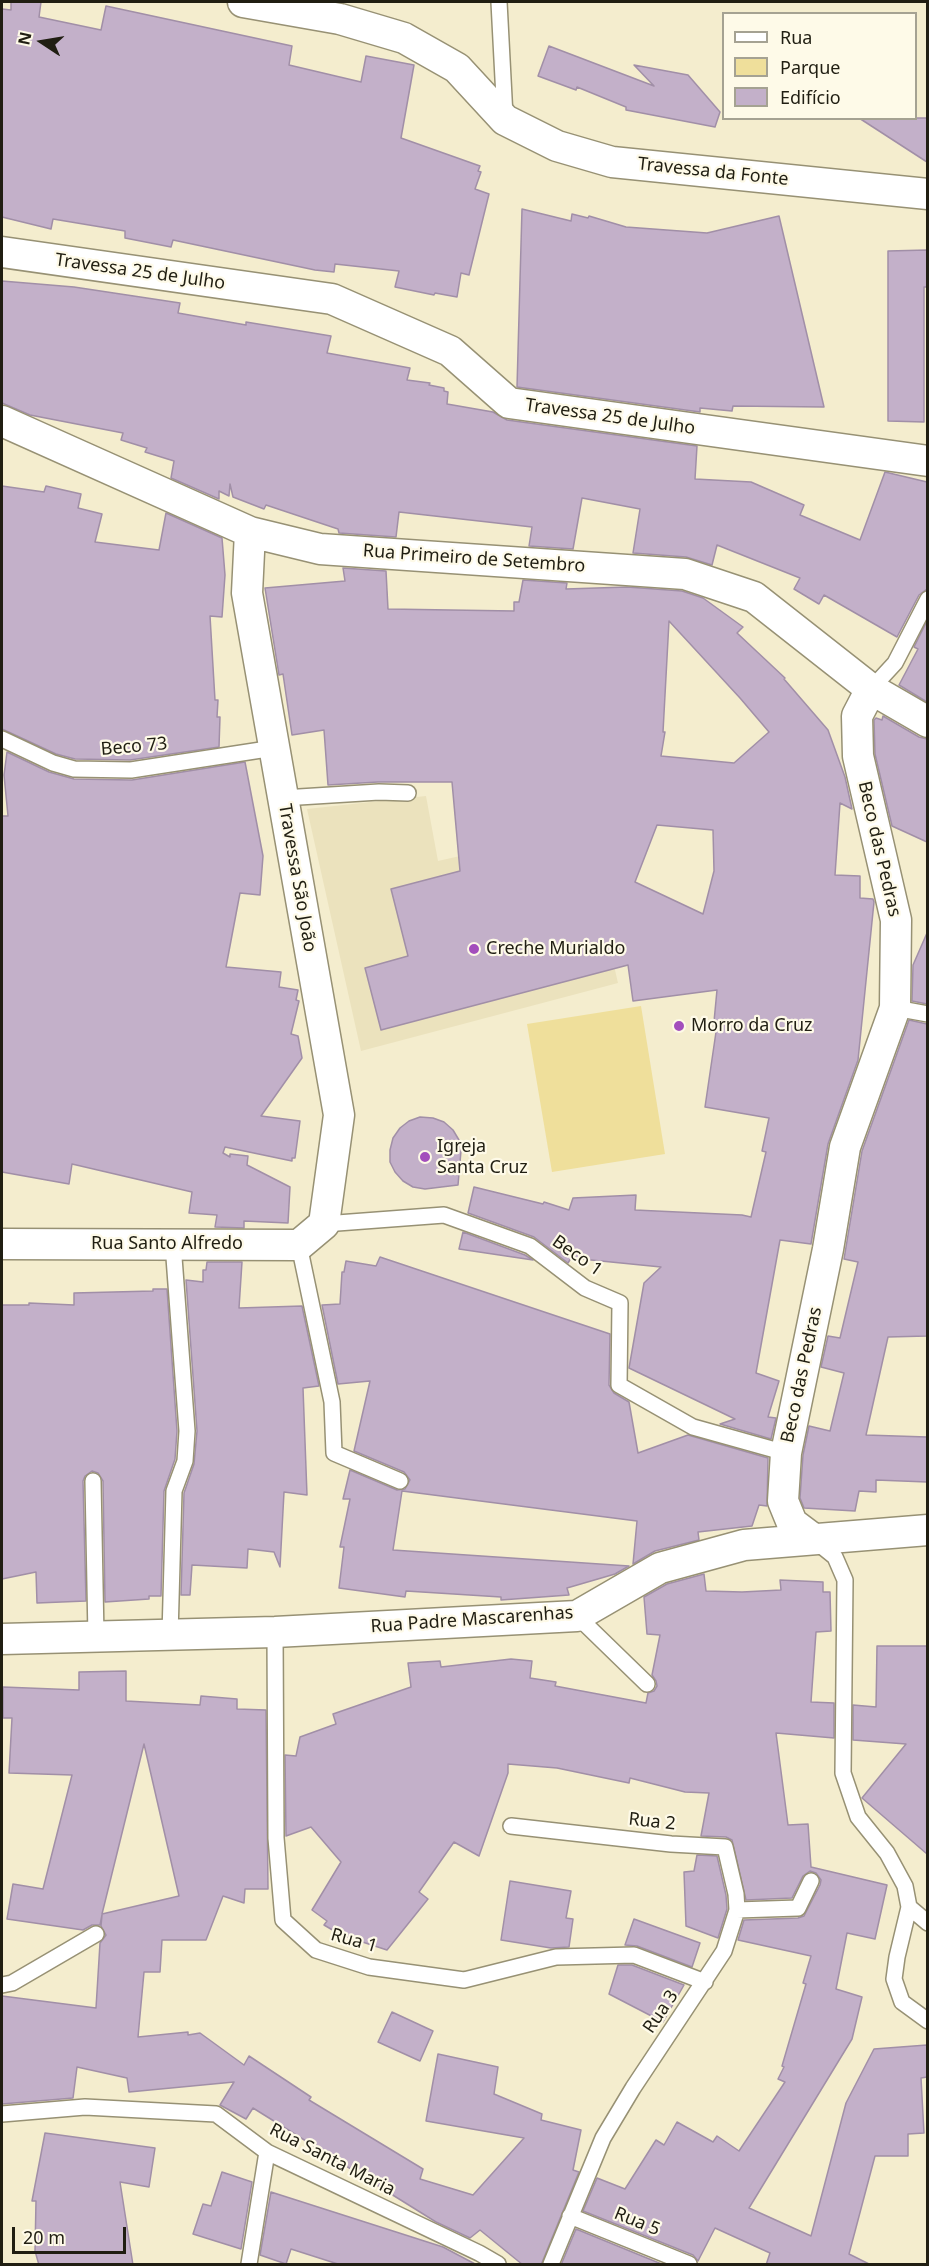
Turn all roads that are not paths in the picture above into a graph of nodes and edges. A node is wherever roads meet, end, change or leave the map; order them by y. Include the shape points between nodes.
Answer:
1 (243, 2) edge
2 (499, 2) edge
3 (505, 120) junction
4 (927, 194) edge
5 (2, 252) edge
6 (2, 421) edge
7 (927, 451) edge
8 (927, 461) edge
9 (250, 532) junction
10 (927, 599) edge
11 (871, 688) junction
12 (927, 722) edge
13 (2, 739) edge
14 (274, 748) junction
15 (408, 793) dead end
16 (283, 798) junction
17 (895, 1008) junction
18 (927, 1014) edge
19 (324, 1224) junction
20 (2, 1244) edge
21 (173, 1244) junction
22 (299, 1245) junction
23 (786, 1453) junction
24 (93, 1481) dead end
25 (400, 1481) dead end
26 (927, 1530) edge
27 (812, 1538) junction
28 (577, 1616) junction
29 (275, 1632) junction
30 (170, 1635) junction
31 (96, 1637) junction
32 (2, 1639) edge
33 (646, 1684) dead end
34 (511, 1826) dead end
35 (811, 1881) dead end
36 (909, 1907) junction
37 (737, 1910) junction
38 (927, 1923) edge
39 (96, 1934) dead end
40 (705, 1982) junction
41 (2, 1985) edge
42 (927, 2021) edge
43 (2, 2114) edge
44 (267, 2152) junction
45 (570, 2216) junction
46 (249, 2265) edge
47 (498, 2265) edge
48 (551, 2265) edge
49 (689, 2265) edge

1 - 3 street via 340,18 404,38 457,68
2 - 3 lane
3 - 4 street, Travessa da Fonte via 557,146 612,162
5 - 8 street, Travessa 25 de Julho via 332,299 450,351 509,403
6 - 9 street, Rua Primeiro de Setembro
7 - 8 lane
9 - 11 street, Rua Primeiro de Setembro via 320,549 685,574 754,597
9 - 14 street, Travessa São João via 248,593
10 - 11 lane via 895,663
11 - 12 street, Rua Primeiro de Setembro
11 - 17 street, Beco das Pedras via 857,716 858,756 896,920
13 - 14 lane, Beco 73 via 74,769 131,770
14 - 16 street, Travessa São João
15 - 16 lane
16 - 19 street, Travessa São João via 339,1115
17 - 18 lane
17 - 23 street, Beco das Pedras via 845,1147
19 - 22 street
19 - 23 lane, Beco 1 via 444,1215 530,1246 585,1288 620,1303 619,1385 693,1427
20 - 21 street, Rua Santo Alfredo
21 - 22 street, Rua Santo Alfredo
21 - 30 lane via 187,1431 185,1461 174,1491
22 - 25 lane via 332,1402 334,1453
23 - 27 street, Beco das Pedras via 783,1502 792,1523
24 - 31 lane
26 - 27 street, Rua Padre Mascarenhas
27 - 28 street, Rua Padre Mascarenhas via 744,1545 660,1568
27 - 36 lane, Beco das Pedras via 835,1557 845,1580 843,1773 858,1817 887,1853 905,1886
28 - 29 street, Rua Padre Mascarenhas
28 - 33 lane
29 - 30 street, Rua Padre Mascarenhas
29 - 40 lane, Rua 1 via 276,1838 283,1920 316,1950 369,1967 464,1980 556,1957 634,1955
30 - 31 street, Rua Padre Mascarenhas
31 - 32 street, Rua Padre Mascarenhas
34 - 37 lane, Rua 2 via 725,1847
35 - 37 lane via 798,1908
36 - 38 lane
36 - 42 lane, Beco das Pedras via 894,1978 902,2002
37 - 40 lane, Rua 3 via 724,1951
39 - 41 lane via 12,1983
40 - 45 lane, Rua 3 via 603,2138
43 - 44 lane, Rua Santa Maria via 85,2107 216,2114
44 - 46 lane
44 - 47 lane, Rua Santa Maria
45 - 48 lane, Rua 3
45 - 49 lane, Rua 5

